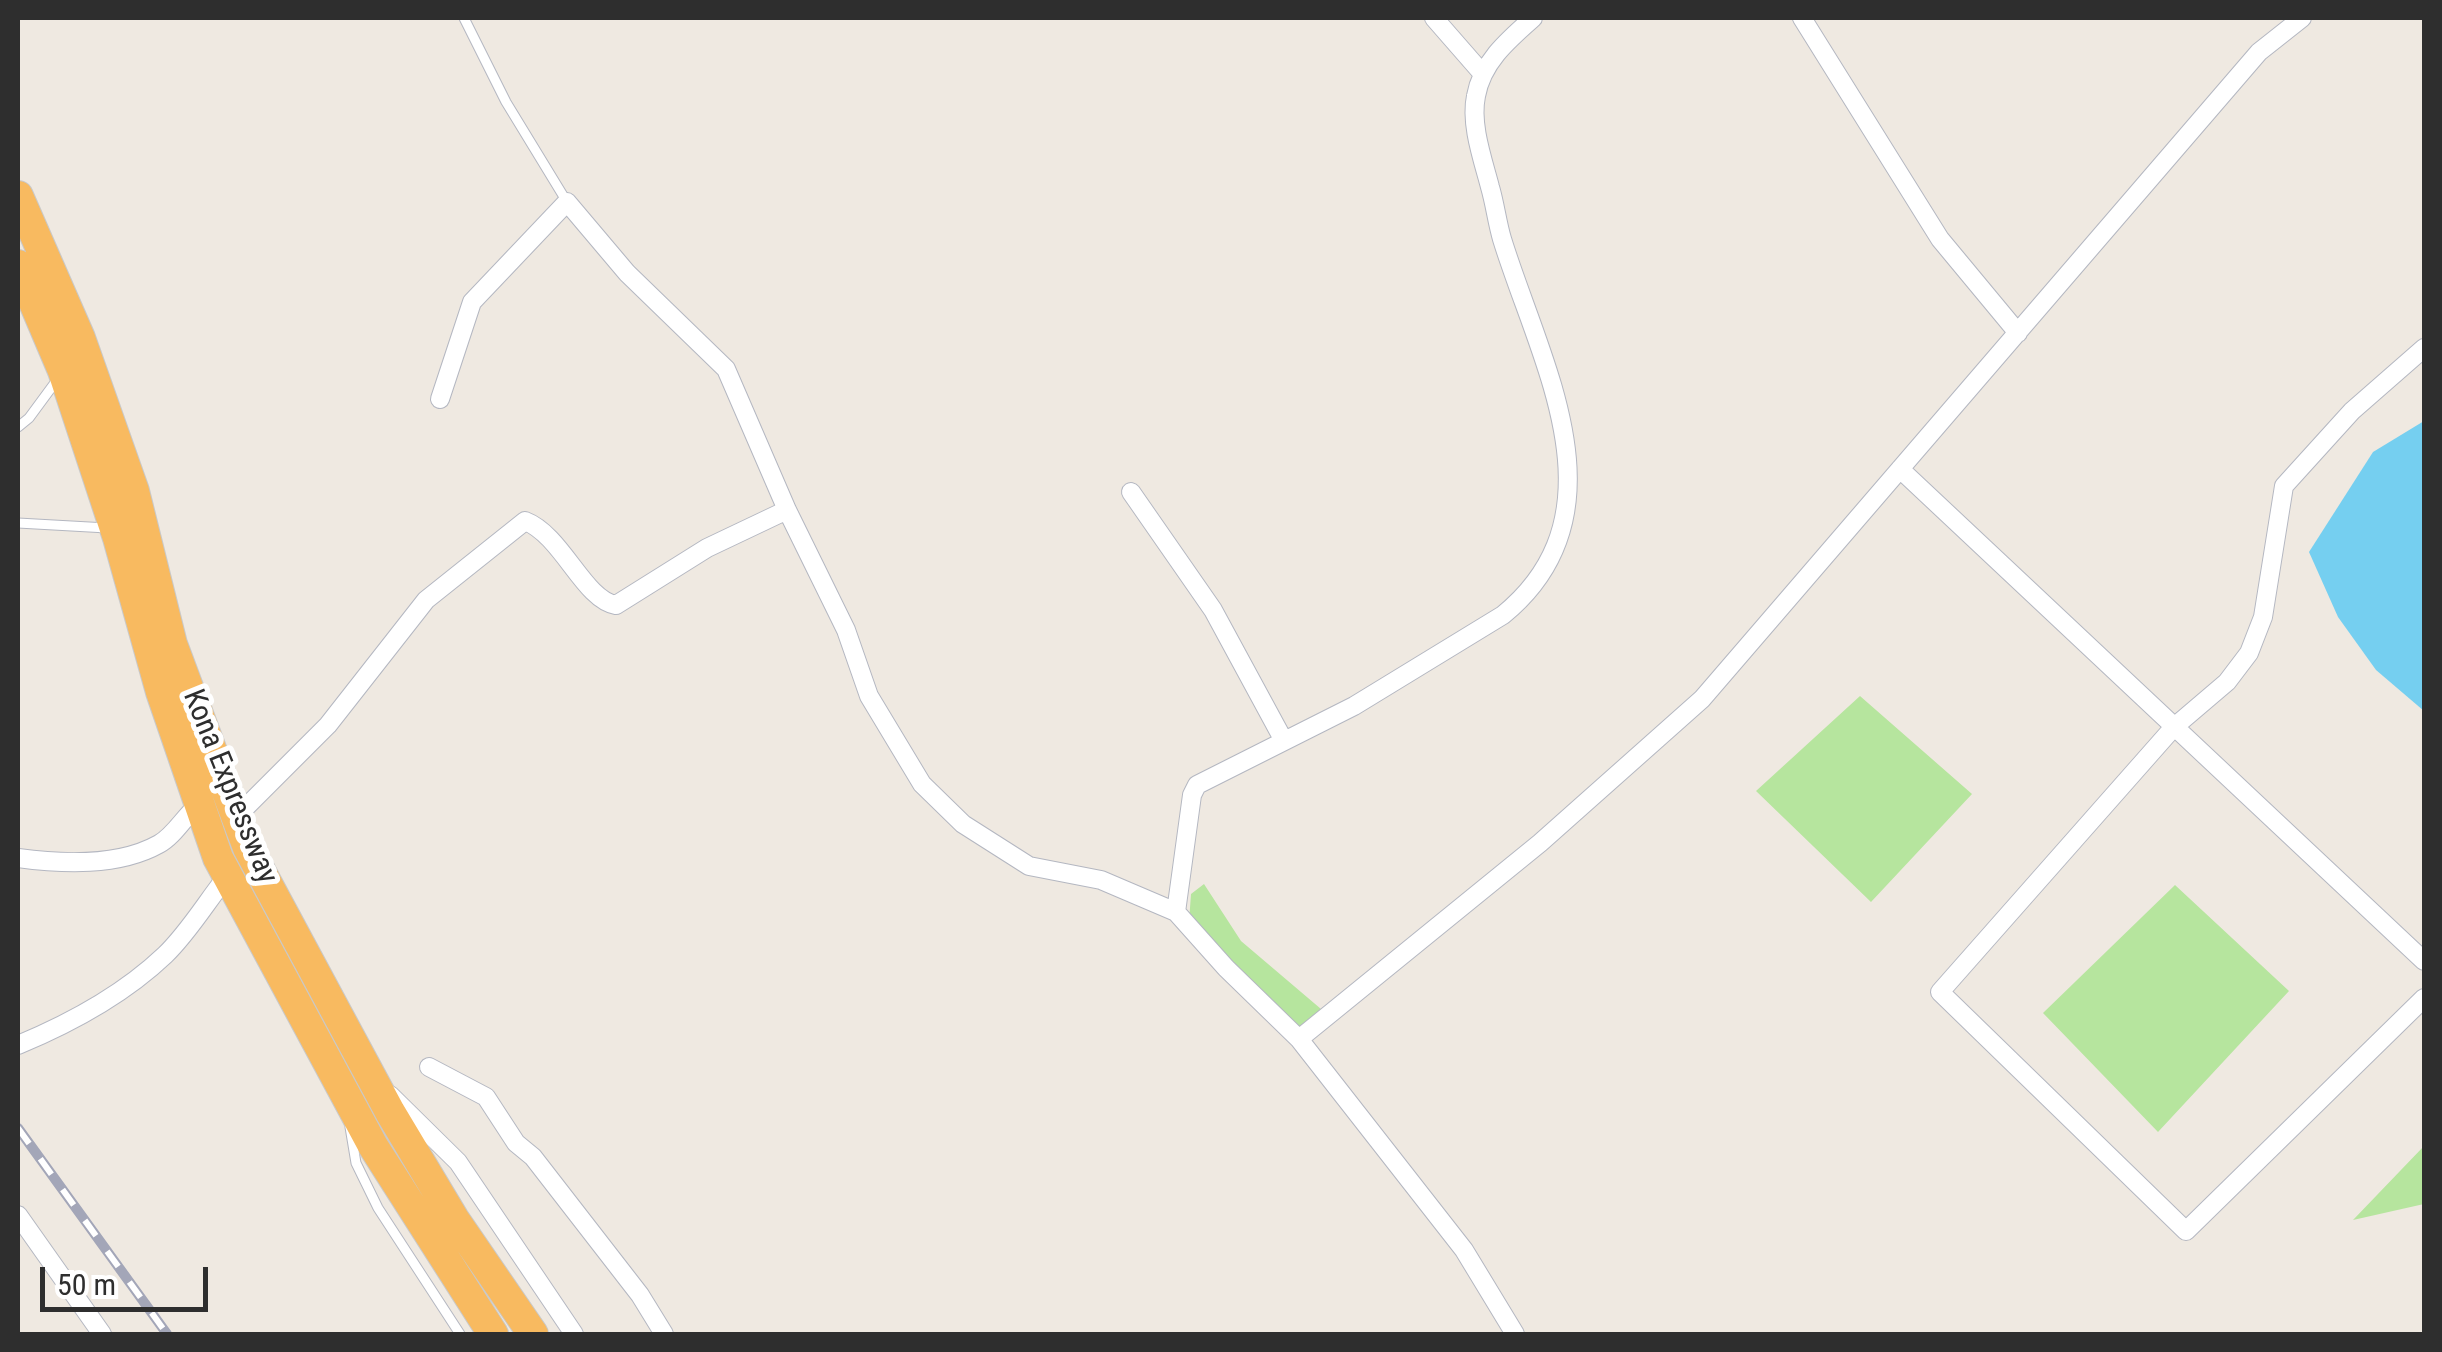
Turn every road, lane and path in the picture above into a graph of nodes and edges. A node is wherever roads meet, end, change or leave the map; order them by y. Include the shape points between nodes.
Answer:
1 (464, 18) edge
2 (1434, 18) edge
3 (1533, 18) edge
4 (1802, 18) edge
5 (2302, 18) edge
6 (1482, 73) junction
7 (18, 196) edge
8 (567, 202) junction
9 (18, 265) edge
10 (2018, 333) junction
11 (2424, 348) edge
12 (63, 371) junction
13 (440, 399) dead end
14 (18, 428) edge
15 (1900, 469) junction
16 (1131, 492) dead end
17 (120, 494) junction
18 (787, 510) junction
19 (18, 523) edge
20 (115, 528) junction
21 (2173, 728) junction
22 (1284, 740) junction
23 (198, 806) junction
24 (237, 816) junction
25 (248, 848) junction
26 (18, 858) edge
27 (223, 866) junction
28 (1176, 912) junction
29 (2424, 961) edge
30 (2424, 998) edge
31 (1299, 1040) junction
32 (18, 1045) edge
33 (429, 1067) dead end
34 (368, 1073) junction
35 (344, 1093) junction
36 (18, 1215) edge
37 (102, 1334) edge
38 (460, 1334) edge
39 (493, 1334) edge
40 (533, 1334) edge
41 (574, 1334) edge
42 (664, 1334) edge
43 (1515, 1334) edge

1 - 8 lane
2 - 6 street
3 - 6 street
4 - 10 street via 1940,240
5 - 10 street via 2260,52
6 - 22 street via 1474,107 1483,159 1502,238 1562,414 1568,504 1556,543 1525,596 1504,616
7 - 17 highway, Kona Expressway via 80,338
8 - 13 street via 472,302
8 - 18 street via 627,273 726,369
9 - 12 highway, Kona Expressway
10 - 15 street
11 - 21 street via 2352,411 2284,486 2263,617 2249,653 2227,682
12 - 14 lane
12 - 17 highway, Kona Expressway
15 - 21 street
15 - 31 street via 1702,699 1540,843
16 - 22 street via 1213,610
17 - 20 highway, Kona Expressway
17 - 24 highway, Kona Expressway
18 - 24 street via 707,548 616,606 599,597 538,525 525,520 426,600 328,725
18 - 28 street via 846,630 869,696 922,784 963,824 1030,866 1100,880
19 - 20 lane
20 - 23 highway, Kona Expressway
21 - 29 street
21 - 30 street via 1940,992 2186,1232
22 - 28 street via 1197,785
23 - 26 street via 160,844 130,854 92,862
23 - 27 highway, Kona Expressway
24 - 25 highway, Kona Expressway
25 - 27 highway
25 - 34 highway, Kona Expressway
27 - 32 street via 168,952 126,988
27 - 35 highway, Kona Expressway
28 - 31 street
31 - 43 street via 1464,1250
33 - 42 street via 486,1098
34 - 40 highway, Kona Expressway via 454,1219
34 - 41 street via 458,1162
35 - 38 lane via 356,1163
35 - 39 highway, Kona Expressway
36 - 37 street

